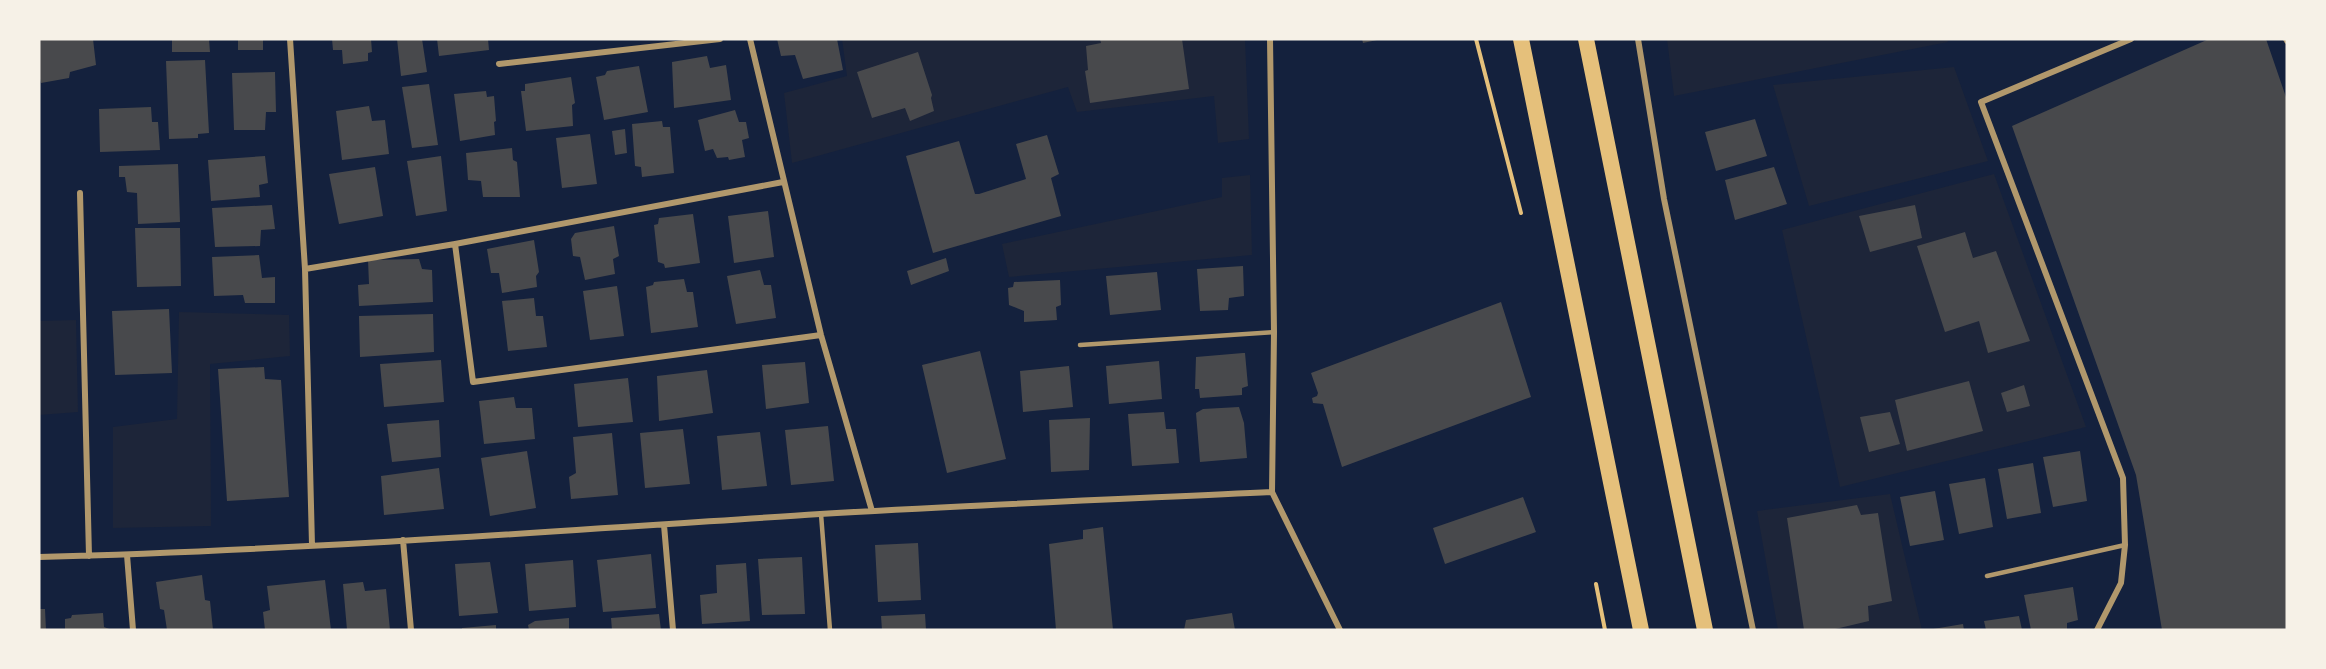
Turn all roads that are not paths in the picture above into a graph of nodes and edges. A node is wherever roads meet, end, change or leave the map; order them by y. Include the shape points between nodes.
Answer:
1 (290, 39) edge
2 (720, 39) edge
3 (750, 39) edge
4 (1270, 39) edge
5 (1521, 39) edge
6 (1586, 39) edge
7 (1638, 39) edge
8 (2131, 39) edge
9 (500, 64) dead end
10 (783, 182) junction
11 (80, 193) dead end
12 (455, 244) junction
13 (305, 269) junction
14 (1274, 332) junction
15 (821, 335) junction
16 (1080, 345) dead end
17 (1272, 492) junction
18 (872, 511) junction
19 (821, 514) junction
20 (663, 525) junction
21 (403, 540) junction
22 (312, 545) junction
23 (2125, 545) junction
24 (128, 555) junction
25 (89, 556) junction
26 (39, 557) edge
27 (1987, 576) dead end
28 (133, 630) edge
29 (411, 630) edge
30 (673, 630) edge
31 (830, 630) edge
32 (1340, 630) edge
33 (1641, 630) edge
34 (1705, 630) edge
35 (1753, 630) edge
36 (2097, 630) edge

1 - 13 street
2 - 9 street
3 - 10 street
4 - 14 street
5 - 33 highway
6 - 34 highway
7 - 35 street via 1664,199
8 - 23 street via 1981,102 2123,478
10 - 12 street
10 - 15 street
11 - 25 street
12 - 13 street
12 - 15 street via 473,382
13 - 22 street
14 - 16 lane
14 - 17 street
15 - 18 street
17 - 18 street
17 - 32 street
18 - 19 street
19 - 20 street
19 - 31 lane
20 - 21 street
20 - 30 street
21 - 22 street
21 - 29 street
22 - 24 street
23 - 27 lane
23 - 36 street via 2121,583
24 - 25 street
24 - 28 street
25 - 26 street

